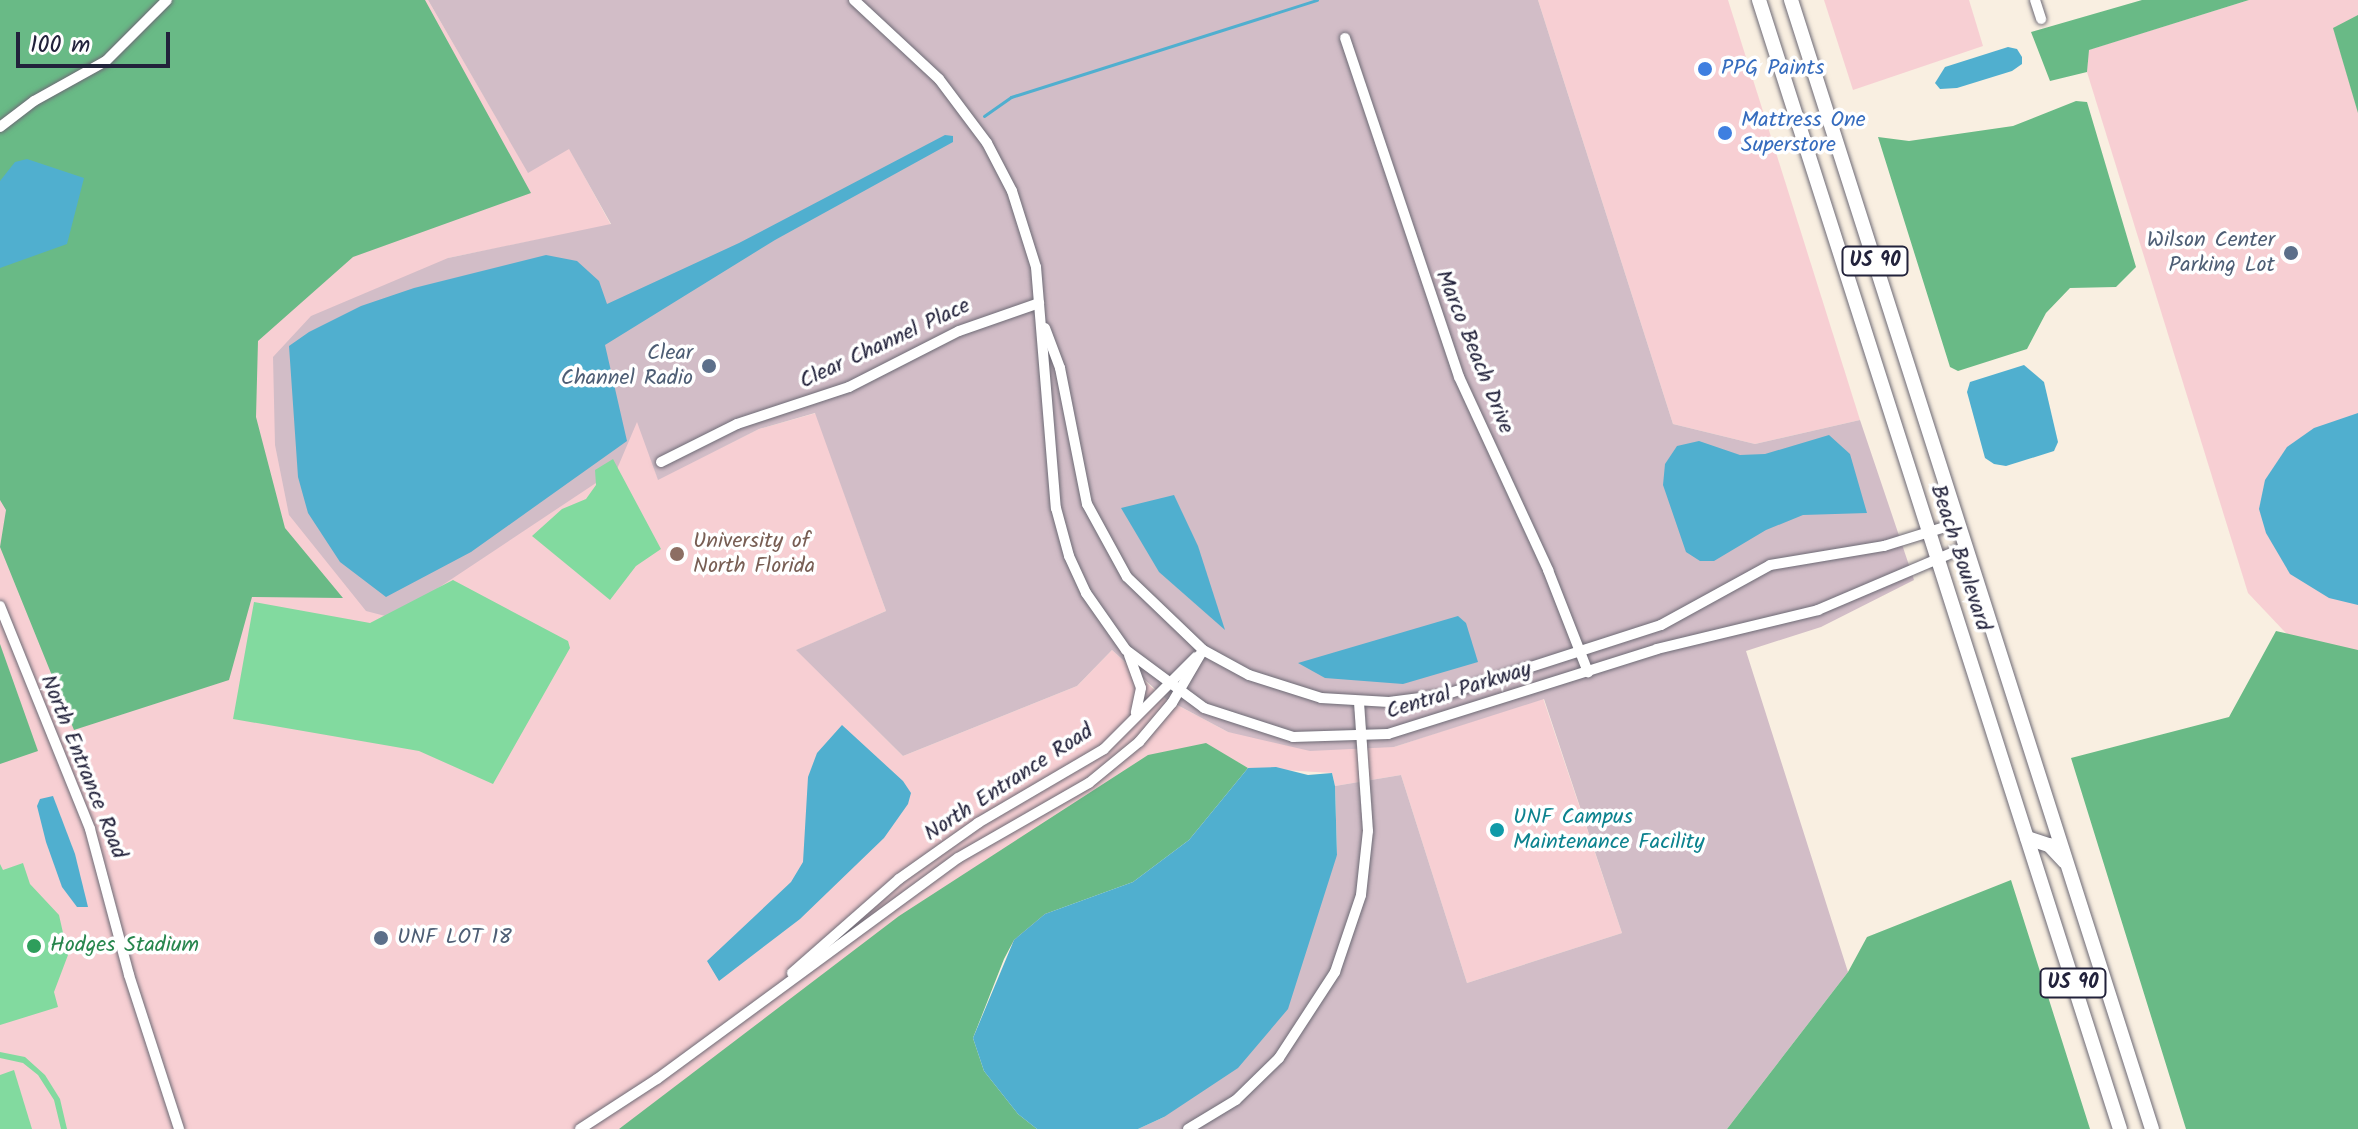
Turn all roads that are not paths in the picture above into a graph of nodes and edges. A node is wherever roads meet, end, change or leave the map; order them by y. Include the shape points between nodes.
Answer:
1 (167, 0) edge
2 (854, 0) edge
3 (1759, 0) edge
4 (1791, 0) edge
5 (2035, 0) edge
6 (2041, 19) dead end
7 (1345, 38) dead end
8 (0, 127) edge
9 (1039, 303) junction
10 (1040, 315) junction
11 (661, 462) dead end
12 (1958, 523) junction
13 (1930, 533) junction
14 (1966, 547) junction
15 (1937, 558) junction
16 (0, 606) edge
17 (1126, 650) junction
18 (1203, 650) junction
19 (1580, 652) junction
20 (1588, 672) junction
21 (1166, 685) junction
22 (1179, 694) junction
23 (1359, 702) junction
24 (1131, 721) junction
25 (1361, 738) junction
26 (2051, 811) junction
27 (2027, 838) junction
28 (936, 853) junction
29 (962, 856) junction
30 (2068, 865) junction
31 (771, 993) junction
32 (179, 1129) edge
33 (580, 1129) edge
34 (1188, 1129) edge
35 (2120, 1129) edge
36 (2152, 1129) edge

1 - 8 street via 106,61 34,101
2 - 9 street, Central Parkway via 939,79 987,143 1026,226
3 - 13 highway, Beach Boulevard / US 90
4 - 12 highway, US 90
5 - 6 street
7 - 19 street, Marco Beach Drive via 1459,377
9 - 10 street, Central Parkway
9 - 11 street, Clear Channel Place via 959,331 849,387 737,424
10 - 17 street, Central Parkway via 1056,508 1086,593
10 - 18 street, Central Parkway via 1060,368 1079,478 1098,529 1149,604
12 - 13 street, Central Parkway
12 - 14 highway, US 90
13 - 15 highway, Beach Boulevard / US 90
13 - 19 street, Central Parkway via 1770,565 1661,625
14 - 15 street, Central Parkway
14 - 26 highway, US 90
15 - 20 street, Central Parkway via 1818,610 1657,649
15 - 27 highway, Beach Boulevard / US 90
16 - 32 street, North Entrance Road via 90,829 129,975
17 - 21 street, Central Parkway
17 - 24 street via 1141,688
18 - 21 street, North Entrance Road
18 - 22 street, North Entrance Road
18 - 23 street, Central Parkway via 1286,689
19 - 20 street, Marco Beach Drive
19 - 23 street, Central Parkway via 1444,695
20 - 25 street, Central Parkway via 1413,728
21 - 22 street, Central Parkway
21 - 24 street, North Entrance Road
22 - 25 street, Central Parkway via 1256,729 1293,737
22 - 29 street, North Entrance Road via 1139,742 1089,783
23 - 25 street
24 - 28 street, North Entrance Road via 1081,765
25 - 34 street via 1368,831 1361,895 1335,972 1279,1058 1236,1100
26 - 27 highway
26 - 30 highway, US 90
27 - 30 highway via 2049,845
27 - 35 highway, Beach Boulevard / US 90
28 - 29 street
28 - 31 street, North Entrance Road via 824,942
29 - 31 street, North Entrance Road
30 - 36 highway, US 90
31 - 33 street, North Entrance Road

